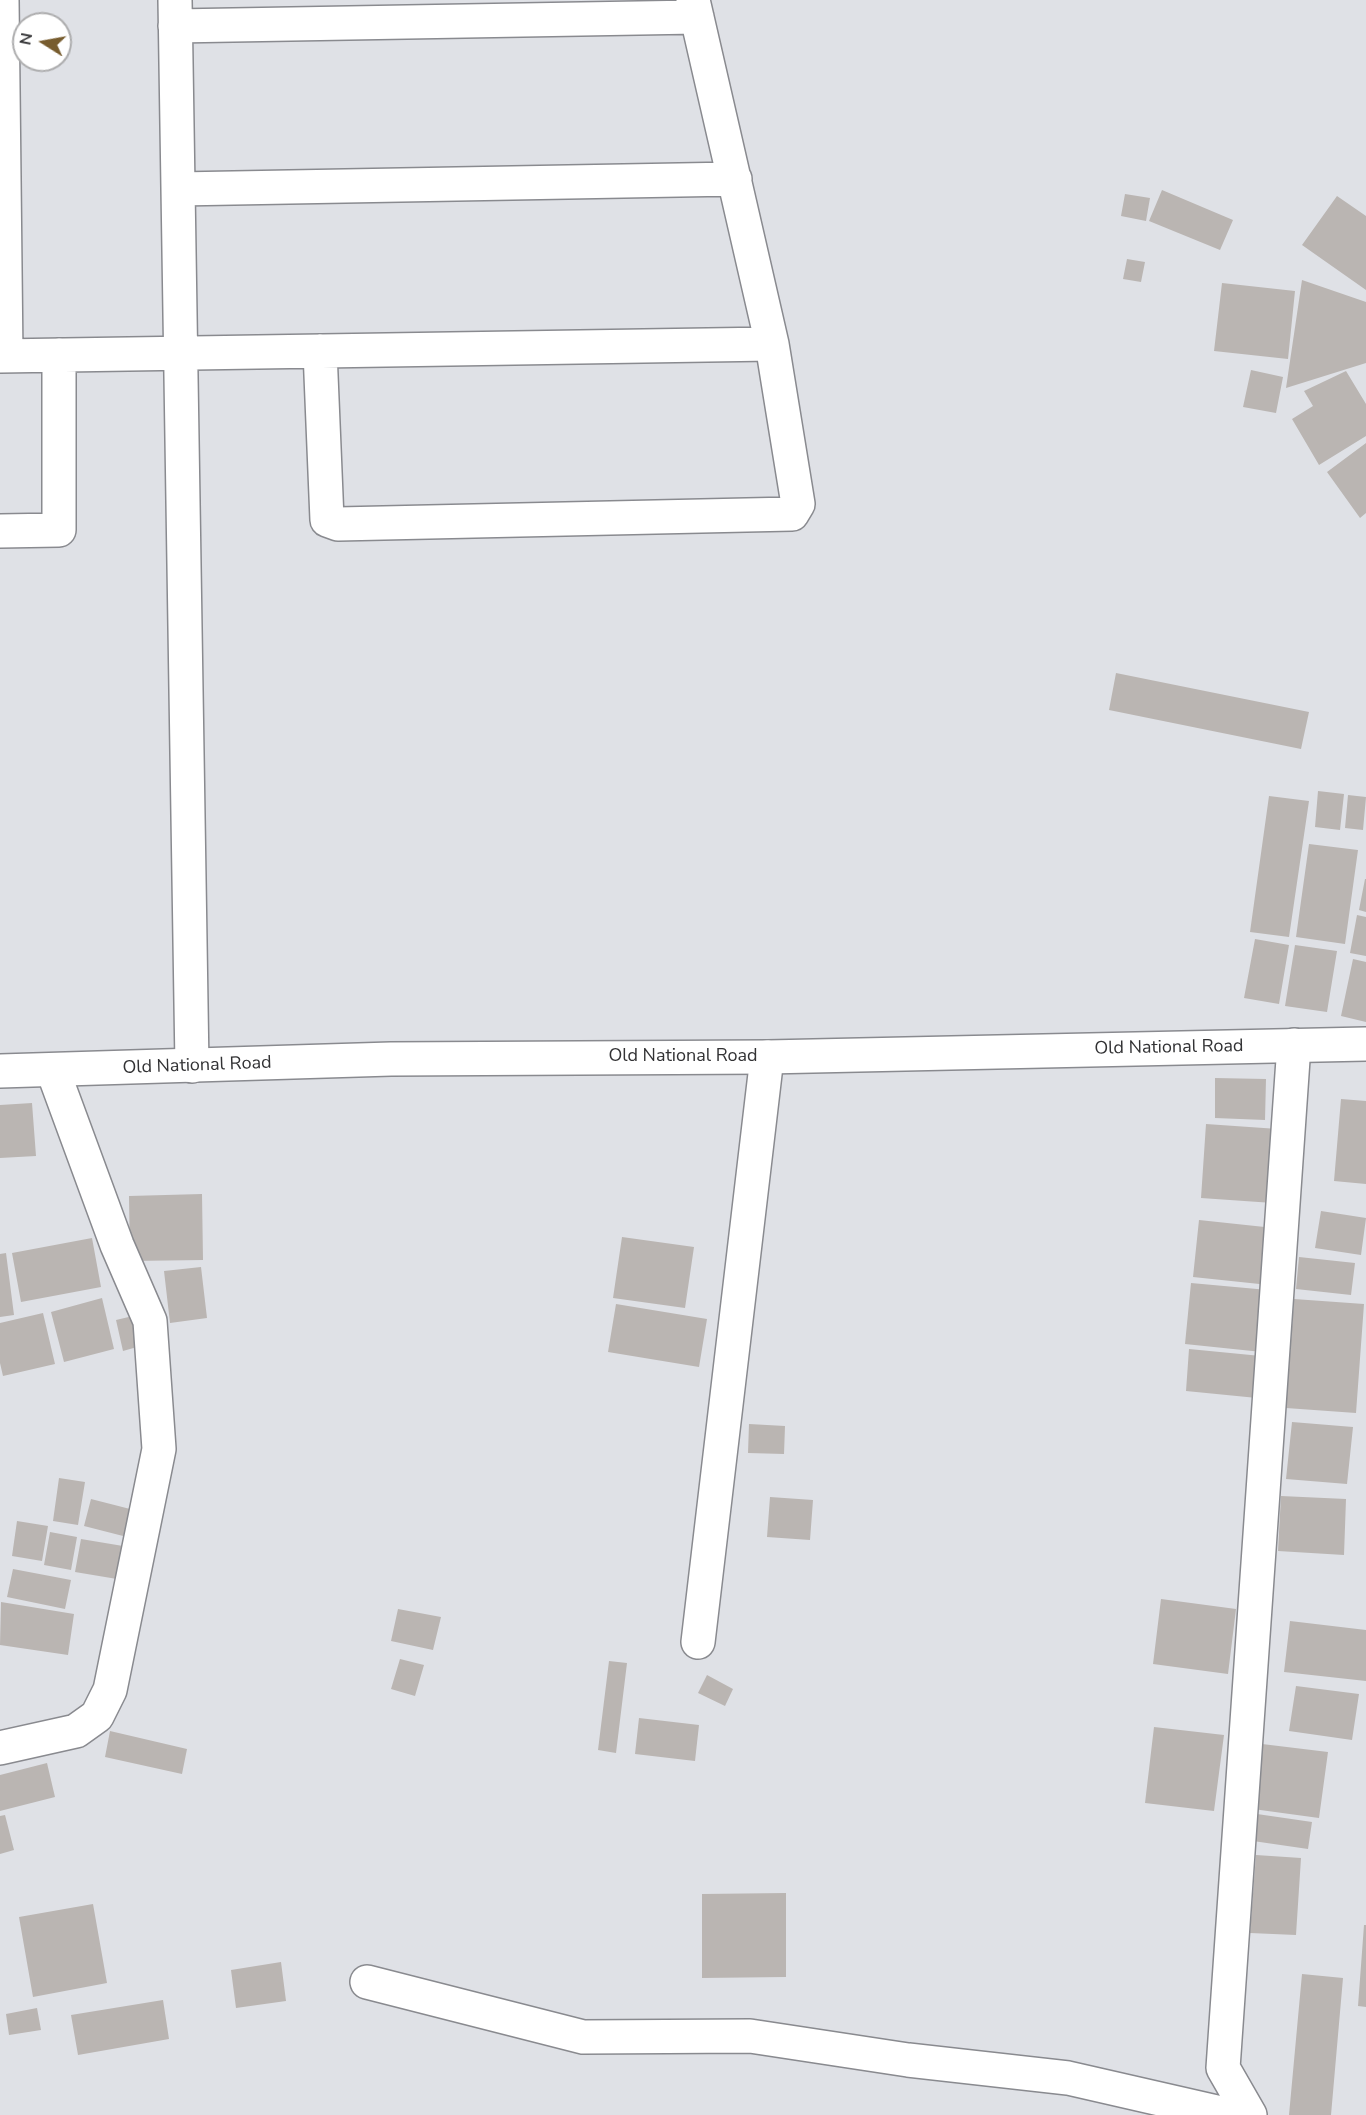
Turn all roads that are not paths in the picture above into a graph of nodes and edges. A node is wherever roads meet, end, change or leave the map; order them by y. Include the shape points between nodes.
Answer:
1 (2, 0) edge
2 (695, 8) edge
3 (175, 13) edge
4 (735, 178) junction
5 (178, 189) junction
6 (772, 344) junction
7 (320, 351) junction
8 (181, 353) junction
9 (59, 355) junction
10 (3, 356) edge
11 (0, 531) edge
12 (1366, 1044) edge
13 (1294, 1045) junction
14 (767, 1057) junction
15 (192, 1066) junction
16 (0, 1071) edge
17 (53, 1071) junction
18 (698, 1642) dead end
19 (0, 1748) edge
20 (367, 1982) dead end
21 (1230, 2115) edge
22 (1250, 2115) edge

1 - 10 street
2 - 3 street
2 - 4 street
3 - 5 street
4 - 5 street
4 - 6 street
5 - 8 street
6 - 7 street
6 - 7 street via 798,504 792,514 338,524 327,520
7 - 8 street
8 - 9 street
8 - 15 street
9 - 10 street
9 - 11 street via 59,530
12 - 13 street, Old National Road
13 - 14 street, Old National Road
13 - 22 street via 1224,2068
14 - 15 street, Old National Road via 391,1059
14 - 18 street
15 - 17 street, Old National Road
16 - 17 street, Old National Road
17 - 19 street via 117,1245 150,1321 159,1449 110,1690 97,1716 76,1731
20 - 21 street via 583,2037 750,2036 908,2060 1068,2078

